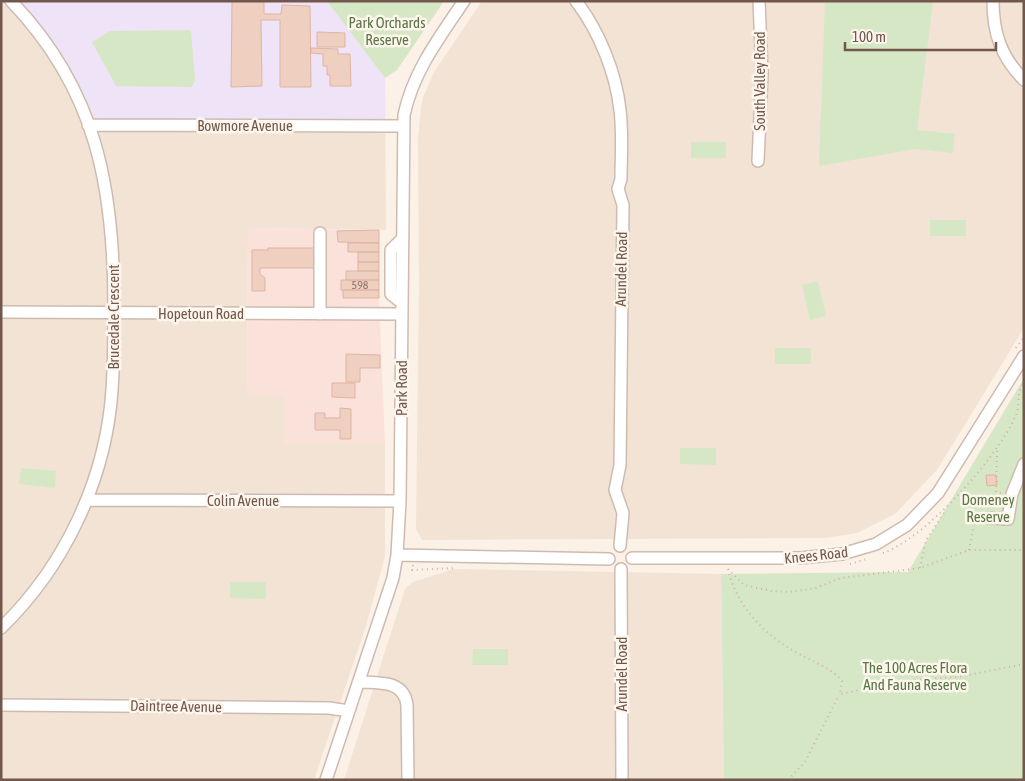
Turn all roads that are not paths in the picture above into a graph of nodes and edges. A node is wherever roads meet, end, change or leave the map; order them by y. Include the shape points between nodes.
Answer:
1 (11, 1) edge
2 (464, 1) edge
3 (576, 1) edge
4 (759, 1) edge
5 (993, 1) edge
6 (1024, 80) edge
7 (88, 125) junction
8 (403, 126) junction
9 (758, 161) dead end
10 (320, 233) dead end
11 (402, 308) junction
12 (1, 312) edge
13 (114, 312) junction
14 (320, 314) junction
15 (1024, 356) edge
16 (1024, 464) edge
17 (87, 500) junction
18 (400, 501) junction
19 (990, 518) road end
20 (620, 546) junction
21 (397, 555) junction
22 (632, 558) junction
23 (609, 559) junction
24 (620, 569) junction
25 (1, 628) edge
26 (360, 682) junction
27 (1, 705) edge
28 (349, 712) junction
29 (326, 780) edge
30 (408, 780) edge
31 (622, 780) edge

1 - 7 street, Brucedale Crescent via 61,64
2 - 8 street, Park Road via 418,73 409,95
3 - 20 street, Arundel Road via 607,58 621,112 621,180 618,189 623,205 620,465 615,490 623,513
4 - 9 street, South Valley Road via 762,73
5 - 6 street via 993,26 1001,51
7 - 8 street, Bowmore Avenue
7 - 13 street, Brucedale Crescent via 104,173 111,216
8 - 11 street, Park Road
10 - 14 street
11 - 14 street, Hopetoun Road
11 - 18 street, Park Road
12 - 13 street, Hopetoun Road
13 - 14 street, Hopetoun Road
13 - 17 street, Brucedale Crescent via 109,418 104,448
15 - 22 street, Knees Road via 938,493 907,525 876,544 842,554 800,558
16 - 19 street via 1012,494 1008,519
17 - 18 street, Colin Avenue
17 - 25 street, Brucedale Crescent via 58,557 39,585
18 - 21 street, Park Road
20 - 22 street via 629,551
20 - 23 street via 613,549
21 - 23 street
21 - 26 street, Park Road via 386,602
22 - 24 street via 629,565
23 - 24 street via 614,568
24 - 31 street, Arundel Road
26 - 28 street, Park Road
26 - 30 street via 394,686 405,694
27 - 28 street, Daintree Avenue via 329,708
28 - 29 street, Park Road

